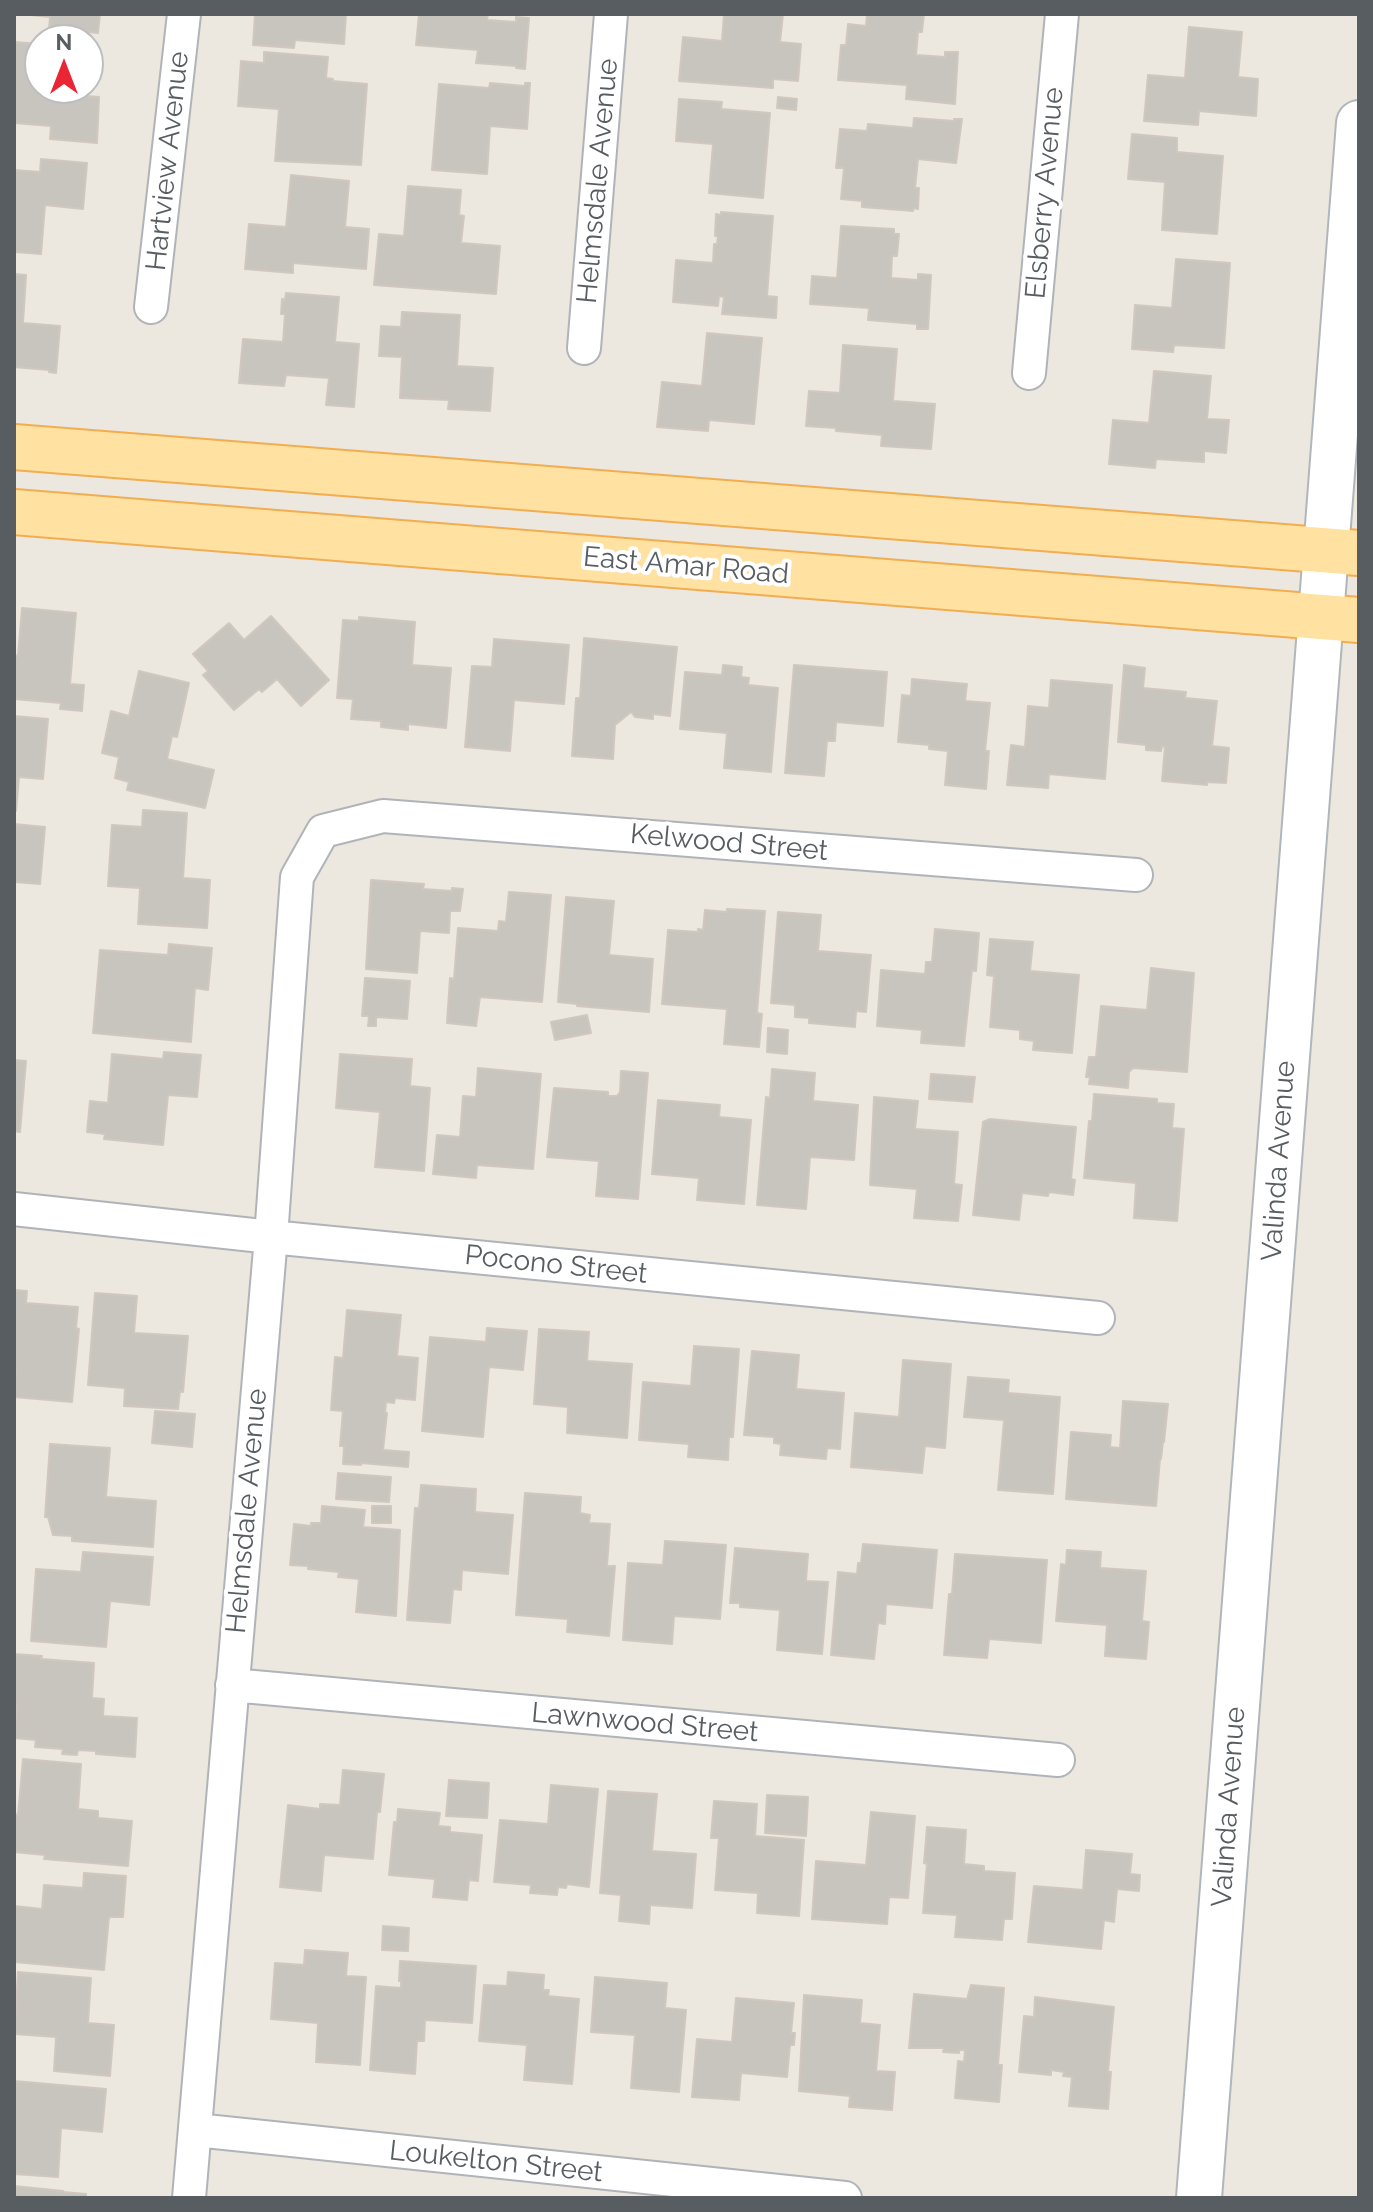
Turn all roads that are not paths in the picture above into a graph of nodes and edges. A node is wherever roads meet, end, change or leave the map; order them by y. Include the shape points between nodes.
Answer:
1 (184, 14) edge
2 (611, 14) edge
3 (1062, 14) edge
4 (1359, 123) edge
5 (151, 307) dead end
6 (584, 348) dead end
7 (1029, 373) dead end
8 (14, 447) edge
9 (14, 512) edge
10 (1342, 552) edge
11 (1340, 618) edge
12 (323, 831) joint
13 (1136, 875) dead end
14 (14, 1209) edge
15 (271, 1237) junction
16 (1098, 1318) dead end
17 (232, 1685) junction
18 (1058, 1760) dead end
19 (196, 2130) junction
20 (189, 2198) edge
21 (845, 2198) edge
22 (1199, 2198) edge

1 - 5 street, Hartview Avenue
2 - 6 street, Helmsdale Avenue
3 - 7 street, Elsberry Avenue
4 - 10 main road, Valinda Avenue
8 - 10 main road
9 - 11 main road, East Amar Road
10 - 11 main road, Valinda Avenue
11 - 22 main road, Valinda Avenue
12 - 13 street, Kelwood Street via 383,816
12 - 15 street, Helmsdale Avenue via 297,877
14 - 15 street, Pocono Street
15 - 16 street, Pocono Street
15 - 17 street, Helmsdale Avenue
17 - 18 street, Lawnwood Street
17 - 19 street, Helmsdale Avenue
19 - 20 street, Helmsdale Avenue
19 - 21 street, Loukelton Street

